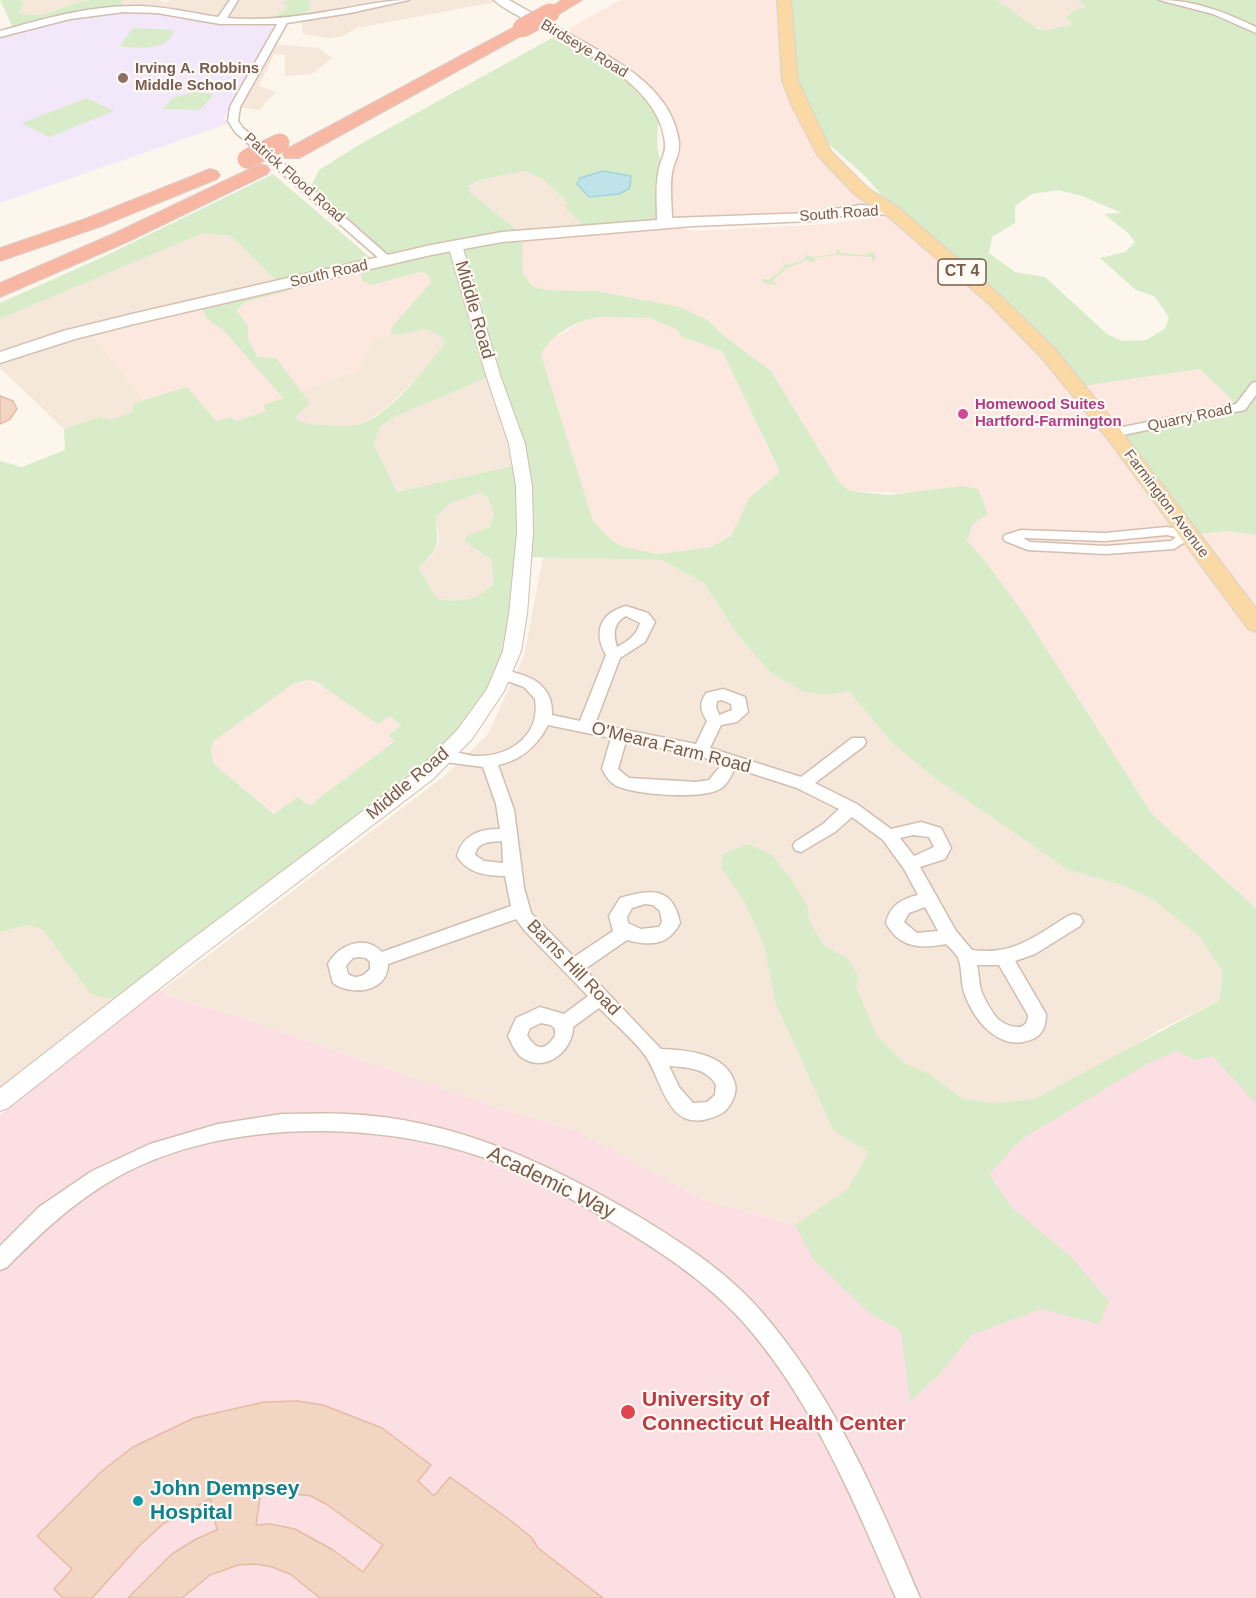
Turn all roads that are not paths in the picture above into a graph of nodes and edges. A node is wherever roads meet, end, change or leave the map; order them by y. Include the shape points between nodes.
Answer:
1 (75, 0) edge
2 (234, 0) edge
3 (405, 0) edge
4 (500, 0) edge
5 (574, 0) edge
6 (784, 0) edge
7 (1163, 0) edge
8 (547, 7) edge
9 (80, 13) junction
10 (220, 21) junction
11 (283, 21) junction
12 (1256, 30) edge
13 (0, 34) edge
14 (254, 164) junction
15 (164, 194) junction
16 (892, 211) junction
17 (664, 225) junction
18 (0, 234) edge
19 (455, 245) junction
20 (0, 255) edge
21 (387, 261) junction
22 (0, 291) edge
23 (0, 358) edge
24 (1256, 386) edge
25 (1113, 433) junction
26 (1189, 536) junction
27 (1256, 624) edge
28 (614, 655) dead end
29 (503, 674) junction
30 (544, 720) junction
31 (715, 721) dead end
32 (586, 726) junction
33 (620, 734) junction
34 (858, 741) dead end
35 (701, 751) junction
36 (445, 756) junction
37 (731, 760) junction
38 (489, 762) junction
39 (803, 784) junction
40 (851, 808) junction
41 (508, 835) junction
42 (889, 836) junction
43 (801, 846) dead end
44 (910, 864) junction
45 (512, 869) junction
46 (930, 900) junction
47 (521, 910) junction
48 (1074, 921) dead end
49 (625, 932) dead end
50 (950, 936) junction
51 (967, 956) junction
52 (1004, 958) junction
53 (379, 960) dead end
54 (572, 968) junction
55 (600, 997) junction
56 (562, 1025) dead end
57 (658, 1057) dead end
58 (0, 1101) edge
59 (0, 1260) edge
60 (908, 1598) edge

1 - 9 street
2 - 10 street
3 - 11 street
4 - 17 main road, Birdseye Road via 623,71 648,92 659,110 658,153 659,161 666,167
5 - 8 highway
6 - 16 main road, Farmington Avenue / CT 4 via 790,81 820,146 862,192
7 - 12 street via 1216,12
8 - 14 highway, bridge
9 - 10 street via 144,9
9 - 13 street
10 - 11 street
11 - 21 street, Patrick Flood Road via 235,107 233,121
14 - 15 highway
14 - 22 highway via 145,227
15 - 18 highway via 95,215
15 - 20 highway
16 - 17 main road, South Road via 869,219 795,227 694,231
16 - 25 main road, Farmington Avenue / CT 4 via 995,300 1048,353
17 - 19 main road, South Road via 522,234
19 - 21 main road, South Road
19 - 29 street, Middle Road via 517,444 524,486 525,533 518,614 512,651
21 - 23 main road, South Road via 121,321
24 - 25 street, Quarry Road via 1240,407
25 - 26 main road, Farmington Avenue / CT 4
26 - 26 street via 1167,531 1105,537 1021,534 1010,538 1028,546 1106,550 1174,545
26 - 27 main road, Farmington Avenue / CT 4
28 - 32 street
29 - 30 street via 537,688 546,706
29 - 36 street, Middle Road via 482,712
30 - 32 street, O'Meara Farm Road
30 - 38 street via 527,745 513,755
31 - 35 street
32 - 33 street, O'Meara Farm Road
33 - 35 street, O'Meara Farm Road
33 - 37 street via 610,769 628,783 705,789 718,782
34 - 39 street
35 - 37 street, O'Meara Farm Road
36 - 38 street
36 - 58 street, Middle Road
37 - 39 street, O'Meara Farm Road
38 - 41 street, Barns Hill Road via 506,809
39 - 40 street, O'Meara Farm Road
40 - 42 street, O'Meara Farm Road
40 - 43 street
41 - 45 street, Barns Hill Road
41 - 45 street via 478,838 470,844 466,856 474,865 484,868
42 - 44 street, O'Meara Farm Road
42 - 44 street via 917,827 938,835 943,848 939,854
44 - 46 street, O'Meara Farm Road
45 - 47 street, Barns Hill Road
46 - 50 street, O'Meara Farm Road
46 - 50 street via 899,910 895,923 911,939
47 - 53 street
47 - 54 street, Barns Hill Road
48 - 52 street via 1029,949
49 - 54 street
50 - 51 street, O'Meara Farm Road
51 - 52 street
51 - 52 street via 973,994 990,1023 1018,1036 1031,1031 1037,1014
54 - 55 street, Barns Hill Road
55 - 56 street
55 - 57 street, Barns Hill Road
59 - 60 street, Academic Way via 41,1219 97,1178 160,1148 213,1132 283,1124 371,1124 438,1136 500,1155 574,1191 666,1245 710,1277 750,1315 790,1365 826,1420

